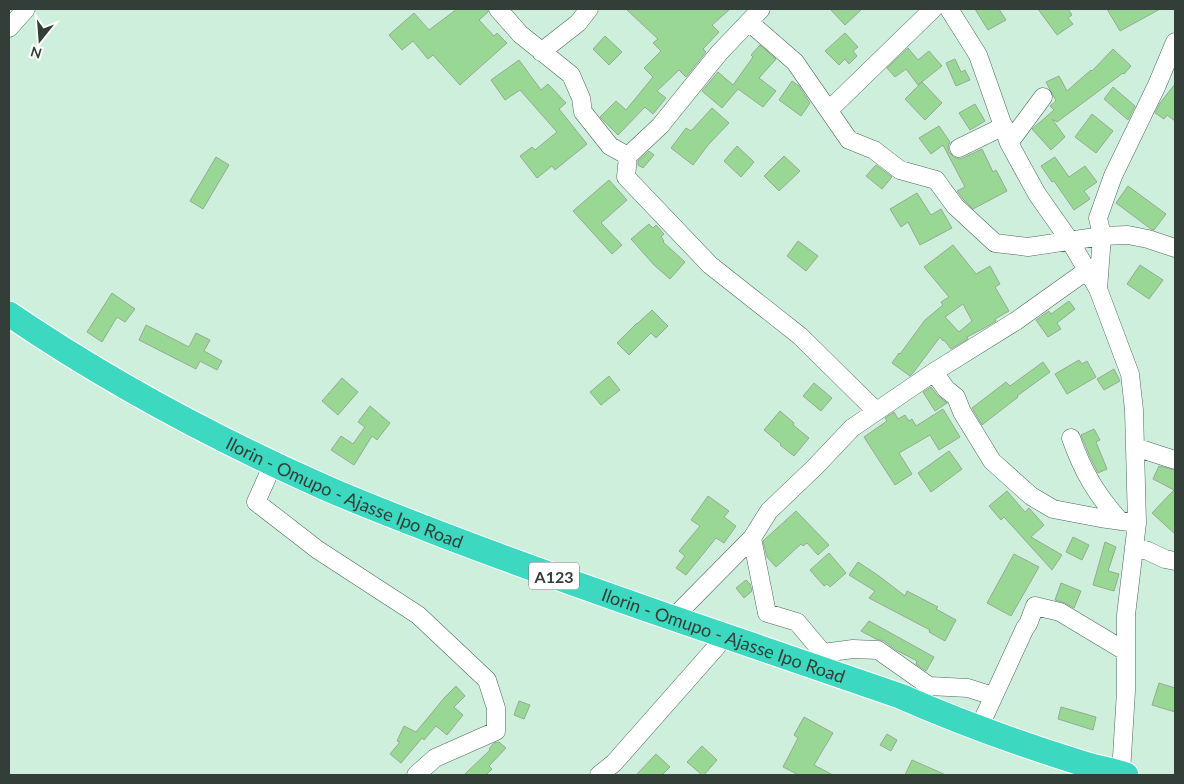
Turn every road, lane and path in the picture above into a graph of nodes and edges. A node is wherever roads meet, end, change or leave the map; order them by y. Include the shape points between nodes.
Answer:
1 (26, 9) edge
2 (498, 9) edge
3 (589, 9) edge
4 (761, 9) edge
5 (933, 9) edge
6 (949, 9) edge
7 (749, 22) junction
8 (9, 28) edge
9 (1175, 42) edge
10 (541, 52) junction
11 (1043, 97) dead end
12 (829, 110) junction
13 (1006, 135) junction
14 (959, 148) dead end
15 (628, 156) junction
16 (1102, 236) junction
17 (1070, 241) junction
18 (1175, 248) edge
19 (1086, 271) junction
20 (1098, 289) junction
21 (9, 314) edge
22 (934, 372) junction
23 (876, 412) junction
24 (1071, 438) dead end
25 (1135, 447) junction
26 (1175, 460) edge
27 (273, 464) junction
28 (1128, 522) junction
29 (752, 538) junction
30 (1134, 547) junction
31 (1175, 561) edge
32 (673, 618) junction
33 (726, 636) junction
34 (1126, 651) junction
35 (818, 659) junction
36 (994, 696) junction
37 (979, 728) junction
38 (1081, 769) edge
39 (1123, 774) edge
40 (416, 775) edge
41 (599, 775) edge

1 - 8 street
2 - 10 street
3 - 10 street via 578,23
4 - 7 street
5 - 12 street
6 - 13 street via 978,55
7 - 12 street via 795,62
7 - 15 street via 719,53 660,126
9 - 16 street via 1113,176 1098,218
10 - 15 street via 571,76 581,98 582,112 610,146
11 - 13 street
12 - 17 street via 850,140 874,150 900,170 936,180 955,206 995,243 1028,246
13 - 14 street
13 - 17 street via 1037,194
15 - 23 street via 626,177 710,265 800,336
16 - 17 street
16 - 18 street via 1128,235
16 - 20 street
17 - 19 street
19 - 20 street
19 - 22 street via 1016,321
20 - 25 street via 1130,374
21 - 27 highway, Ilorin - Omupo - Ajasse Ipo Road / A123 via 89,366
22 - 23 street
22 - 28 street via 956,398 992,460 1031,496 1053,509 1070,514
23 - 29 street via 852,428 769,511
24 - 28 street via 1079,461 1105,505
25 - 26 street
25 - 28 street
27 - 32 highway, Ilorin - Omupo - Ajasse Ipo Road / A123 via 441,534
27 - 40 street via 256,502 318,550 418,615 487,680 496,708 496,731 436,758
28 - 30 street
29 - 32 street
29 - 35 street via 767,614 797,622
30 - 31 street
30 - 34 street via 1126,614
32 - 33 highway, Ilorin - Omupo - Ajasse Ipo Road / A123
33 - 35 highway, Ilorin - Omupo - Ajasse Ipo Road / A123
33 - 41 street via 614,763
34 - 36 street via 1060,612 1035,606
34 - 39 street
35 - 36 street via 853,649 878,650 929,686 968,688
35 - 37 highway, Ilorin - Omupo - Ajasse Ipo Road / A123
36 - 37 street
37 - 38 highway, Ilorin - Omupo - Ajasse Ipo Road / A123
38 - 39 highway, Ilorin - Omupo - Ajasse Ipo Road / A123

